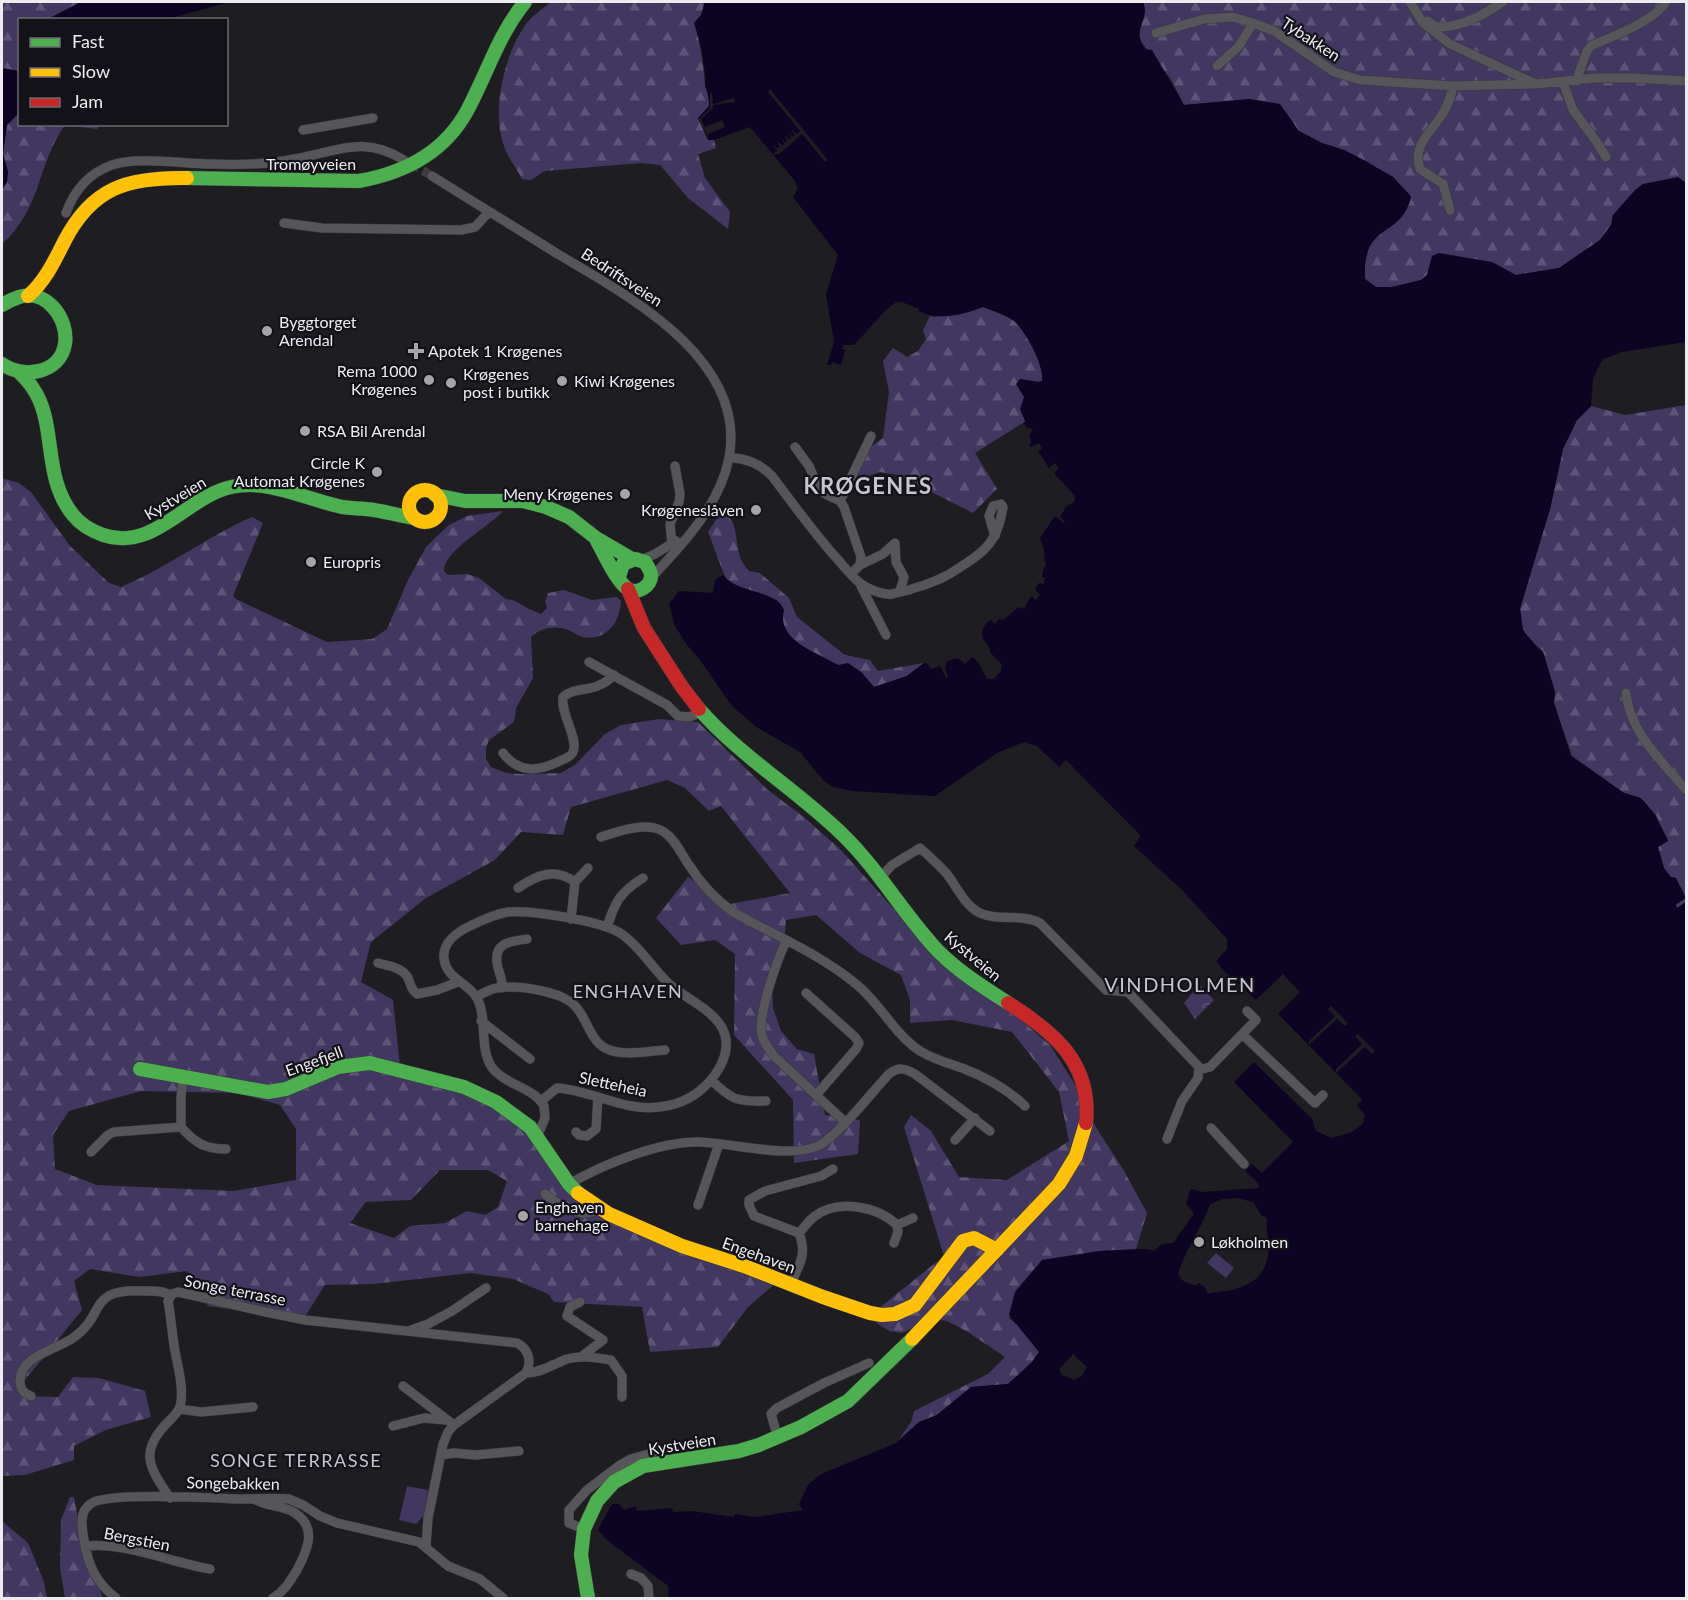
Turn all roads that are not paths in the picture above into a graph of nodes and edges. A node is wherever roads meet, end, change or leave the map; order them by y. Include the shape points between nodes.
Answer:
1 (525, 2) edge
2 (1410, 2) edge
3 (1501, 2) edge
4 (1666, 2) edge
5 (1253, 22) junction
6 (1423, 23) junction
7 (1156, 33) dead end
8 (1216, 66) dead end
9 (1576, 81) junction
10 (1686, 81) edge
11 (1563, 82) junction
12 (1536, 84) junction
13 (1454, 86) junction
14 (373, 118) dead end
15 (303, 130) dead end
16 (1606, 157) dead end
17 (404, 160) tunnel mouth
18 (432, 176) tunnel mouth
19 (1450, 210) dead end
20 (489, 212) junction
21 (66, 213) dead end
22 (284, 224) dead end
23 (51, 271) junction
24 (28, 296) junction
25 (5, 300) edge
26 (51, 304) junction
27 (2, 365) edge
28 (47, 368) junction
29 (20, 373) junction
30 (41, 405) junction
31 (871, 436) dead end
32 (795, 447) dead end
33 (729, 457) junction
34 (675, 466) dead end
35 (435, 495) junction
36 (411, 498) junction
37 (486, 501) junction
38 (840, 501) junction
39 (377, 511) junction
40 (438, 514) junction
41 (414, 518) junction
42 (696, 524) junction
43 (994, 536) dead end
44 (596, 538) junction
45 (672, 544) junction
46 (636, 560) junction
47 (860, 565) junction
48 (851, 574) junction
49 (648, 582) junction
50 (623, 583) junction
51 (860, 584) junction
52 (900, 591) junction
53 (886, 635) dead end
54 (651, 636) junction
55 (589, 662) dead end
56 (614, 675) junction
57 (1626, 693) dead end
58 (702, 712) junction
59 (503, 753) dead end
60 (1686, 790) edge
61 (601, 837) dead end
62 (588, 868) dead end
63 (881, 877) junction
64 (643, 878) dead end
65 (575, 882) junction
66 (518, 888) dead end
67 (571, 919) junction
68 (607, 927) junction
69 (527, 939) dead end
70 (786, 941) junction
71 (378, 963) dead end
72 (458, 982) junction
73 (502, 988) junction
74 (806, 993) dead end
75 (476, 996) junction
76 (1247, 1011) dead end
77 (481, 1021) junction
78 (1243, 1035) junction
79 (665, 1050) dead end
80 (530, 1059) dead end
81 (140, 1069) dead end
82 (1199, 1070) junction
83 (183, 1078) junction
84 (711, 1080) junction
85 (817, 1094) junction
86 (1323, 1095) dead end
87 (598, 1097) junction
88 (541, 1101) junction
89 (766, 1101) dead end
90 (1025, 1106) dead end
91 (518, 1117) joint
92 (975, 1118) junction
93 (845, 1122) junction
94 (181, 1127) junction
95 (1211, 1128) dead end
96 (990, 1131) dead end
97 (576, 1132) dead end
98 (537, 1137) junction
99 (1167, 1139) dead end
100 (955, 1140) dead end
101 (719, 1144) junction
102 (226, 1149) dead end
103 (91, 1152) dead end
104 (1244, 1164) dead end
105 (833, 1169) dead end
106 (569, 1184) junction
107 (545, 1194) dead end
108 (698, 1205) dead end
109 (598, 1209) junction
110 (913, 1218) dead end
111 (897, 1226) junction
112 (799, 1233) junction
113 (894, 1244) dead end
114 (998, 1250) junction
115 (791, 1284) junction
116 (486, 1288) dead end
117 (170, 1296) junction
118 (580, 1302) dead end
119 (409, 1331) junction
120 (581, 1357) junction
121 (872, 1369) junction
122 (526, 1373) junction
123 (403, 1386) dead end
124 (32, 1396) dead end
125 (622, 1398) dead end
126 (252, 1407) dead end
127 (179, 1409) junction
128 (451, 1423) junction
129 (393, 1426) dead end
130 (778, 1438) junction
131 (662, 1450) dead end
132 (519, 1451) dead end
133 (441, 1455) junction
134 (170, 1497) junction
135 (255, 1499) junction
136 (584, 1529) junction
137 (85, 1546) junction
138 (426, 1546) junction
139 (210, 1569) dead end
140 (631, 1574) dead end
141 (589, 1596) edge
142 (116, 1599) edge
143 (273, 1599) edge
144 (503, 1599) edge
145 (649, 1599) edge

1 - 23 main road, Tromøyveien via 502,33 460,124 441,146 418,163 385,177 359,182 151,178 124,183 103,192 86,207 73,224
2 - 6 street, Tybakken
3 - 6 street via 1459,24 1436,27 1427,21
4 - 9 street via 1640,22 1591,46
5 - 7 street, Tybakken via 1218,17
5 - 8 street via 1239,46
5 - 13 street, Tybakken via 1274,31 1342,76 1381,83
6 - 12 street, Tybakken via 1450,44
9 - 10 street, Tybakken
9 - 11 street, Tybakken
11 - 12 street, Tybakken
11 - 16 street via 1573,110
12 - 13 street, Tybakken
13 - 19 street via 1443,113 1421,141 1418,157 1420,169 1443,184
14 - 15 street
17 - 21 street via 362,145 251,165 128,161 87,179
18 - 20 street, Bedriftsveien
20 - 22 street via 475,227 461,230
20 - 33 street, Bedriftsveien via 644,307 695,352 715,380 727,409
23 - 24 main road, Tromøyveien
23 - 26 main road, Tromøyveien
24 - 25 main road
24 - 26 main road
26 - 28 main road via 62,319 66,337 61,353
27 - 29 main road
28 - 29 main road
28 - 30 main road, Kystveien
29 - 30 main road, Kystveien via 29,381
30 - 39 main road, Kystveien via 61,498 78,520 105,535 144,535 210,494 239,485 271,487 340,506
31 - 38 street
32 - 38 street via 818,487
33 - 42 street, Bedriftsveien via 720,488
33 - 48 street via 755,462 772,476
34 - 45 street via 680,494 670,524
35 - 36 main road via 424,490
35 - 37 main road, Kystveien
35 - 40 main road via 440,506
36 - 39 main road, Kystveien
36 - 41 main road via 409,507
37 - 40 main road, Kystveien
37 - 44 main road, Kystveien via 524,501 546,507 569,517
38 - 47 street via 860,550
39 - 41 main road, Kystveien
40 - 41 main road via 425,522
42 - 45 street, Bedriftsveien
42 - 49 street, Bedriftsveien
43 - 52 street via 989,546 951,573
44 - 46 main road, Kystveien
44 - 50 main road, Kystveien
45 - 46 street, Bedriftsveien
46 - 49 main road via 648,565
46 - 50 main road via 621,568
47 - 48 street
47 - 52 street via 895,543 896,562 903,577
48 - 51 street
49 - 50 main road via 635,591
49 - 54 main road, Kystveien
50 - 54 main road, Kystveien
51 - 52 street via 885,593
51 - 53 street
54 - 58 main road, Kystveien
55 - 56 street
56 - 58 street via 667,705 678,717
56 - 59 street via 596,688 563,697 574,748 569,757 532,769 517,766
57 - 60 street via 1628,710 1646,743
58 - 63 main road, Kystveien via 830,821
61 - 70 street via 633,829 664,832 720,903
62 - 65 street
63 - 82 street via 892,865 920,848 980,913 1040,923 1106,990 1128,992
63 - 114 main road, Kystveien via 919,929 954,965 1058,1040 1076,1065 1085,1089 1086,1130 1075,1160 1047,1198
64 - 68 street via 619,897
65 - 66 street via 556,873 544,874
65 - 67 street
67 - 68 street, Sletteheia
67 - 72 street, Sletteheia via 511,912 466,927 444,950 445,965
68 - 84 street, Sletteheia via 627,938 672,987 720,1024 726,1044 724,1058
69 - 73 street via 507,941 501,947 496,961
70 - 85 street via 777,959 762,1036 774,1056
70 - 90 street via 857,984 918,1049 1010,1091
71 - 72 street via 402,971 417,994
72 - 75 street, Sletteheia
73 - 75 street, Sletteheia
73 - 79 street, Sletteheia via 537,991 568,1000 608,1050
74 - 85 street via 859,1043
75 - 77 street
76 - 78 street via 1256,1020
77 - 80 street
77 - 88 street via 492,1067
78 - 82 street via 1210,1067
78 - 86 street via 1315,1103
81 - 83 main road, Engefjell
82 - 99 street
83 - 91 main road, Engefjell via 268,1092 286,1089 338,1067 370,1063 479,1093
83 - 94 street
84 - 87 street, Sletteheia via 690,1098 659,1107 632,1106
84 - 89 street via 735,1100
85 - 93 street
87 - 88 street, Sletteheia via 557,1088
87 - 97 street via 596,1129 587,1136
88 - 98 street via 545,1113
91 - 98 main road, Engehaven
92 - 93 street via 903,1068 889,1074
92 - 96 street
92 - 100 street
93 - 101 street via 826,1141 807,1149
94 - 102 street via 203,1147
94 - 103 street via 114,1132
95 - 104 street
98 - 106 main road, Engehaven
101 - 106 street via 667,1145 612,1163
101 - 108 street
105 - 112 street via 749,1200 754,1216
106 - 109 main road, Engehaven
107 - 109 street via 564,1208 586,1212
109 - 115 main road, Engehaven via 648,1233
110 - 111 street
111 - 112 street via 874,1212 849,1206 814,1216
111 - 113 street
112 - 115 street via 801,1266
114 - 115 main road, Engehaven via 974,1238 963,1241 921,1300 894,1314 870,1312
114 - 121 main road, Kystveien via 934,1315
116 - 119 street via 444,1315
117 - 119 street, Songe terrasse via 178,1292 305,1320
117 - 124 street via 136,1291 107,1296 83,1330 35,1357 22,1374 21,1387
117 - 127 street, Songe terrasse via 181,1380
118 - 120 street via 570,1307 567,1316 603,1340
119 - 122 street, Songe terrasse via 517,1343 528,1355
120 - 122 street
120 - 125 street via 611,1360 622,1376
121 - 130 main road, Kystveien via 817,1418
121 - 130 street, Kystveien via 824,1383 773,1410
122 - 128 street
123 - 128 street
126 - 127 street via 201,1412
127 - 134 street via 151,1444 152,1467
128 - 129 street via 424,1418
128 - 133 street
130 - 136 main road, Kystveien via 739,1451 632,1470 602,1494
131 - 136 street, Kystveien via 620,1465 575,1502 569,1510 569,1523
132 - 133 street
133 - 138 street
134 - 135 street, Songebakken
134 - 137 street, Songebakken via 92,1502 81,1518
135 - 138 street, Songebakken via 289,1499 337,1523
135 - 143 street via 296,1513 307,1527 307,1553 285,1589
136 - 141 main road, Kystveien via 581,1555
137 - 139 street, Bergstien via 123,1548
137 - 142 street, Bergstien via 90,1569
138 - 144 street, Songebakken via 448,1566 489,1584
140 - 145 street via 648,1586

